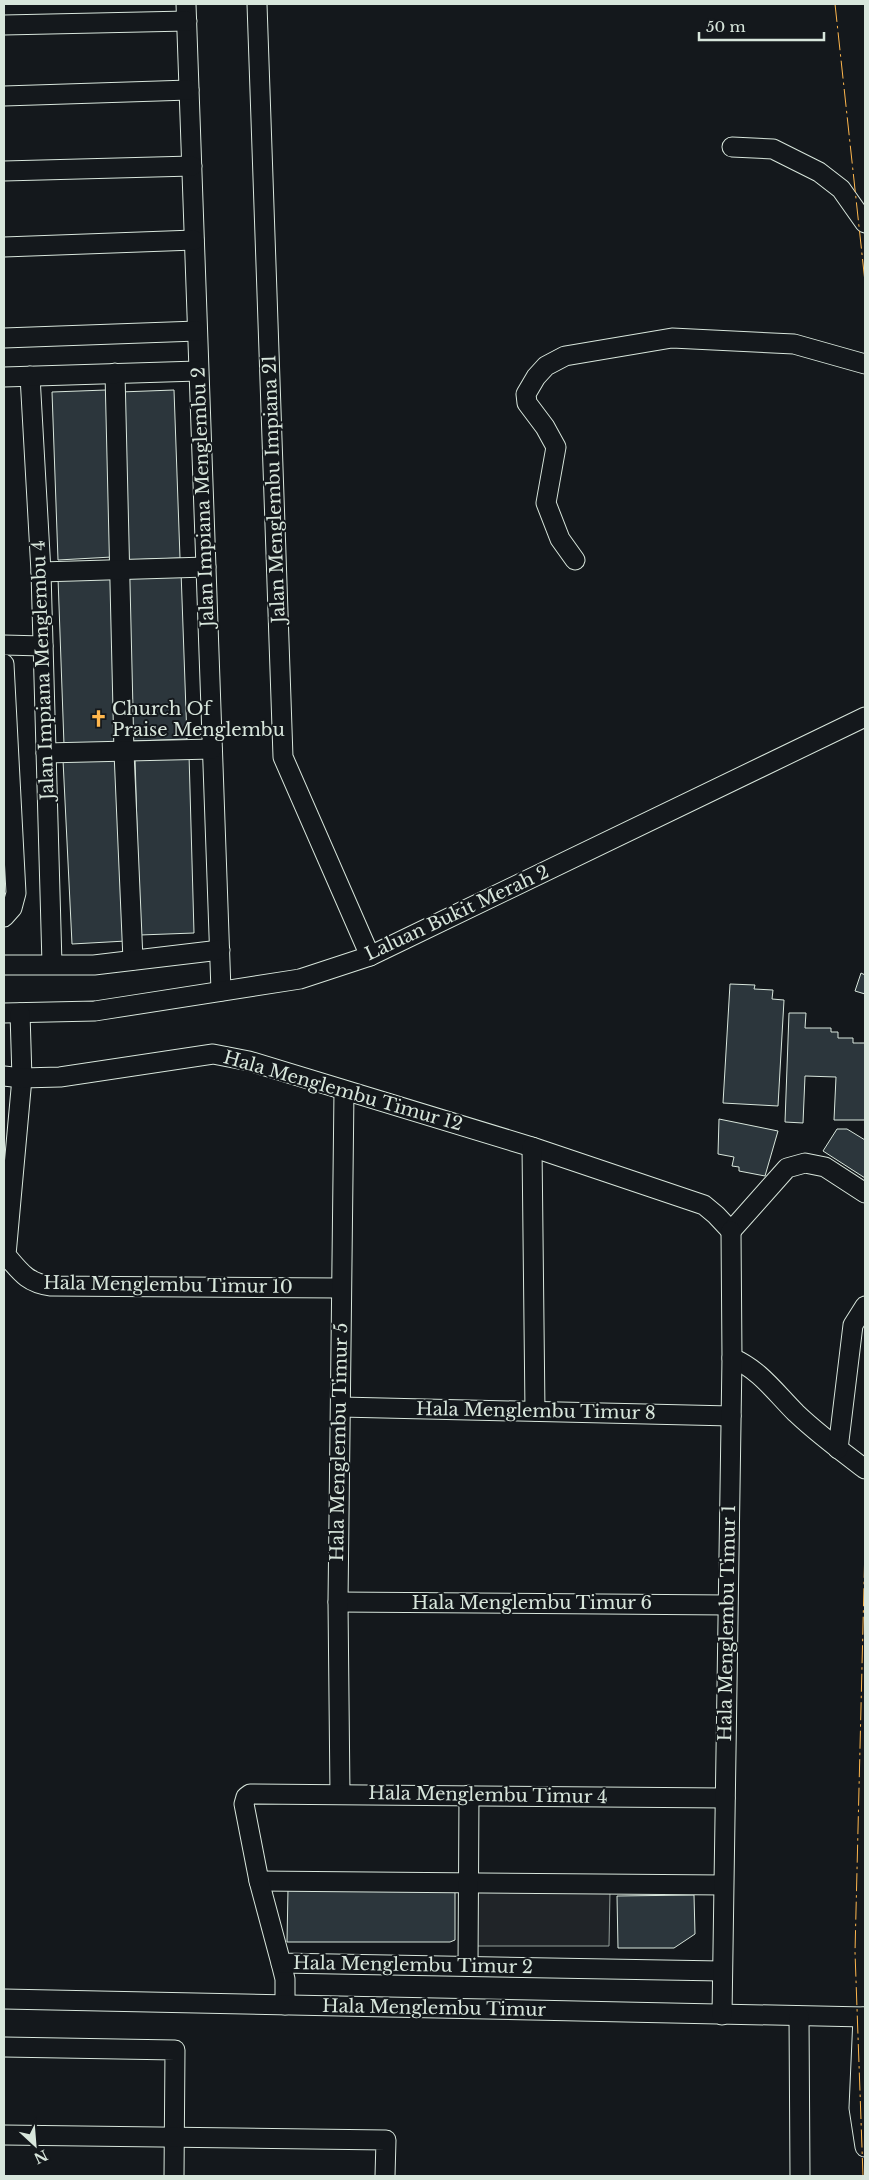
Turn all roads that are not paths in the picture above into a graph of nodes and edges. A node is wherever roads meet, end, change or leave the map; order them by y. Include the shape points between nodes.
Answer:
1 (257, 4) edge
2 (187, 12) edge
3 (4, 25) edge
4 (189, 90) junction
5 (4, 96) edge
6 (732, 147) dead end
7 (192, 166) junction
8 (4, 171) edge
9 (865, 223) edge
10 (194, 240) junction
11 (4, 247) edge
12 (197, 331) junction
13 (4, 338) edge
14 (865, 364) edge
15 (198, 371) junction
16 (115, 373) junction
17 (30, 376) junction
18 (4, 377) edge
19 (575, 560) dead end
20 (206, 567) junction
21 (118, 569) junction
22 (41, 572) junction
23 (4, 645) edge
24 (43, 646) junction
25 (4, 664) edge
26 (865, 717) edge
27 (212, 749) junction
28 (124, 752) junction
29 (46, 753) junction
30 (4, 917) edge
31 (220, 950) junction
32 (370, 956) junction
33 (133, 960) junction
34 (52, 964) junction
35 (4, 965) edge
36 (221, 991) junction
37 (12, 1013) edge
38 (13, 1077) edge
39 (344, 1091) junction
40 (532, 1147) junction
41 (865, 1193) edge
42 (730, 1231) junction
43 (341, 1288) junction
44 (865, 1306) edge
45 (732, 1358) junction
46 (341, 1407) junction
47 (534, 1411) junction
48 (731, 1416) junction
49 (838, 1449) junction
50 (865, 1469) edge
51 (338, 1602) junction
52 (727, 1605) junction
53 (250, 1794) joint
54 (340, 1794) junction
55 (469, 1795) junction
56 (725, 1798) junction
57 (259, 1881) junction
58 (468, 1883) junction
59 (723, 1885) junction
60 (281, 1963) junction
61 (468, 1966) junction
62 (721, 1970) junction
63 (4, 1998) edge
64 (285, 2005) junction
65 (722, 2015) junction
66 (799, 2016) junction
67 (864, 2017) edge
68 (4, 2047) edge
69 (4, 2135) edge
70 (174, 2137) junction
71 (865, 2147) edge
72 (174, 2176) edge
73 (385, 2176) edge
74 (800, 2176) edge

1 - 32 street, Jalan Menglembu Impiana 21 via 283,757
2 - 3 street
2 - 4 street, Jalan Impiana Menglembu 2
4 - 5 street
4 - 7 street, Jalan Impiana Menglembu 2
6 - 9 street via 772,149 819,172 841,189
7 - 8 street
7 - 10 street, Jalan Impiana Menglembu 2
10 - 11 street
10 - 12 street, Jalan Impiana Menglembu 2
12 - 13 street
12 - 15 street, Jalan Impiana Menglembu 2
14 - 19 street via 794,344 672,338 565,356 546,366 526,394 527,402 556,447 546,503 560,539
15 - 16 street
15 - 20 street, Jalan Impiana Menglembu 2
16 - 17 street
16 - 21 street
17 - 18 street
17 - 22 street, Jalan Impiana Menglembu 4
20 - 21 street
20 - 27 street, Jalan Impiana Menglembu 2
21 - 22 street
21 - 28 street
22 - 24 street, Jalan Impiana Menglembu 4
23 - 24 street
24 - 29 street, Jalan Impiana Menglembu 4
25 - 30 street via 16,893 12,908
26 - 32 street, Laluan Bukit Merah 2
27 - 28 street
27 - 31 street, Jalan Impiana Menglembu 2
28 - 29 street
28 - 33 street
29 - 34 street, Jalan Impiana Menglembu 4
31 - 33 street
31 - 36 street, Jalan Impiana Menglembu 2
32 - 36 street, Laluan Bukit Merah 2 via 300,979
33 - 34 street via 94,965
34 - 35 street
36 - 37 street, Laluan Bukit Merah 2 via 95,1011
37 - 38 street
38 - 39 street, Hala Menglembu Timur 12 via 60,1078 213,1054 249,1061
38 - 43 street, Hala Menglembu Timur 10 via 6,1255 22,1274 37,1284
39 - 40 street, Hala Menglembu Timur 12
39 - 43 street, Hala Menglembu Timur 5
40 - 42 street, Hala Menglembu Timur 12 via 704,1205
40 - 47 street
41 - 42 street via 825,1167 805,1162 787,1168
42 - 45 street, Hala Menglembu Timur 1
43 - 46 street, Hala Menglembu Timur 5
44 - 49 street via 853,1325
45 - 48 street, Hala Menglembu Timur 1
45 - 49 street via 747,1364
46 - 47 street, Hala Menglembu Timur 8
46 - 51 street, Hala Menglembu Timur 5
47 - 48 street, Hala Menglembu Timur 8
48 - 52 street, Hala Menglembu Timur 1
49 - 50 street
51 - 52 street, Hala Menglembu Timur 6
51 - 54 street, Hala Menglembu Timur 5
52 - 56 street, Hala Menglembu Timur 1
53 - 54 street, Hala Menglembu Timur 4
53 - 57 street, Hala Menglembu Timur 2 via 244,1804
54 - 55 street, Hala Menglembu Timur 4
55 - 56 street, Hala Menglembu Timur 4
55 - 58 street
56 - 59 street, Hala Menglembu Timur 1
57 - 58 street
57 - 60 street, Hala Menglembu Timur 2
58 - 59 street
58 - 61 street
59 - 62 street, Hala Menglembu Timur 1
60 - 61 street, Hala Menglembu Timur 2
60 - 64 street
61 - 62 street, Hala Menglembu Timur 2
62 - 65 street, Hala Menglembu Timur 1
63 - 64 street, Hala Menglembu Timur
64 - 65 street, Hala Menglembu Timur
65 - 66 street, Hala Menglembu Timur
66 - 67 street, Hala Menglembu Timur
66 - 74 street
67 - 71 street via 859,2108
68 - 70 street via 175,2050
69 - 70 street
70 - 72 street
70 - 73 street via 386,2140

